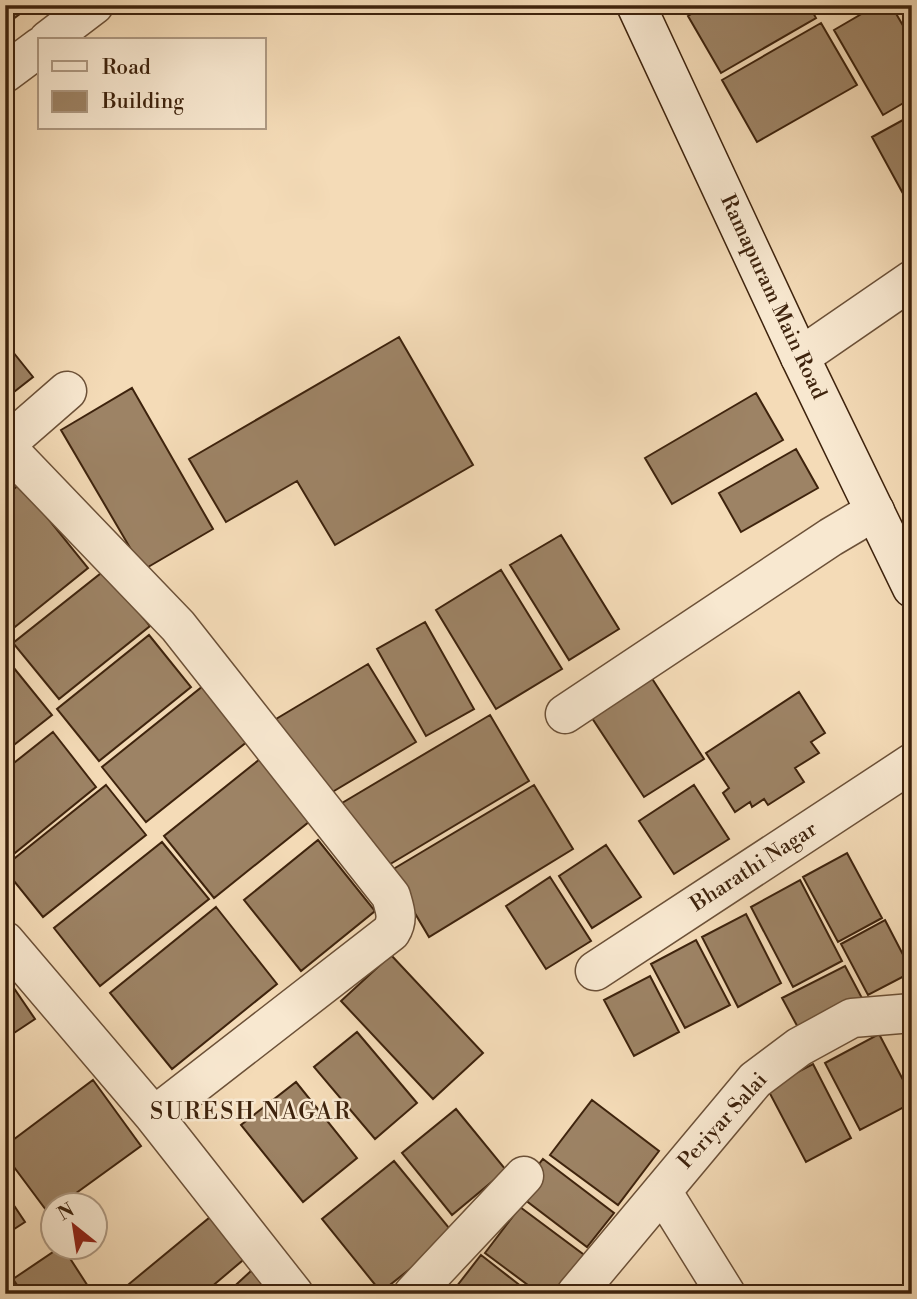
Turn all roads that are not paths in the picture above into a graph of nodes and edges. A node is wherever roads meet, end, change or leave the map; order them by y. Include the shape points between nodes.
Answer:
1 (94, 5) edge
2 (636, 5) edge
3 (51, 38) edge
4 (38, 48) edge
5 (5, 73) edge
6 (912, 280) edge
7 (800, 357) junction
8 (67, 391) dead end
9 (5, 445) edge
10 (874, 511) junction
11 (912, 588) edge
12 (565, 714) dead end
13 (912, 763) edge
14 (5, 941) edge
15 (595, 971) dead end
16 (907, 1024) edge
17 (154, 1116) junction
18 (524, 1176) dead end
19 (662, 1191) junction
20 (294, 1294) edge
21 (413, 1294) edge
22 (576, 1294) edge
23 (726, 1294) edge

1 - 3 street
2 - 7 street, Ramapuram Main Road
4 - 5 street
6 - 7 street
7 - 10 street, Ramapuram Main Road
8 - 9 street
9 - 17 street via 178,626 391,896 396,913 391,932
10 - 11 street, Ramapuram Main Road
10 - 12 street
13 - 15 street, Bharathi Nagar
14 - 17 street
16 - 19 street, Periyar Salai via 852,1018 799,1047 755,1080
17 - 20 street
18 - 21 street
19 - 22 street, Periyar Salai
19 - 23 street

